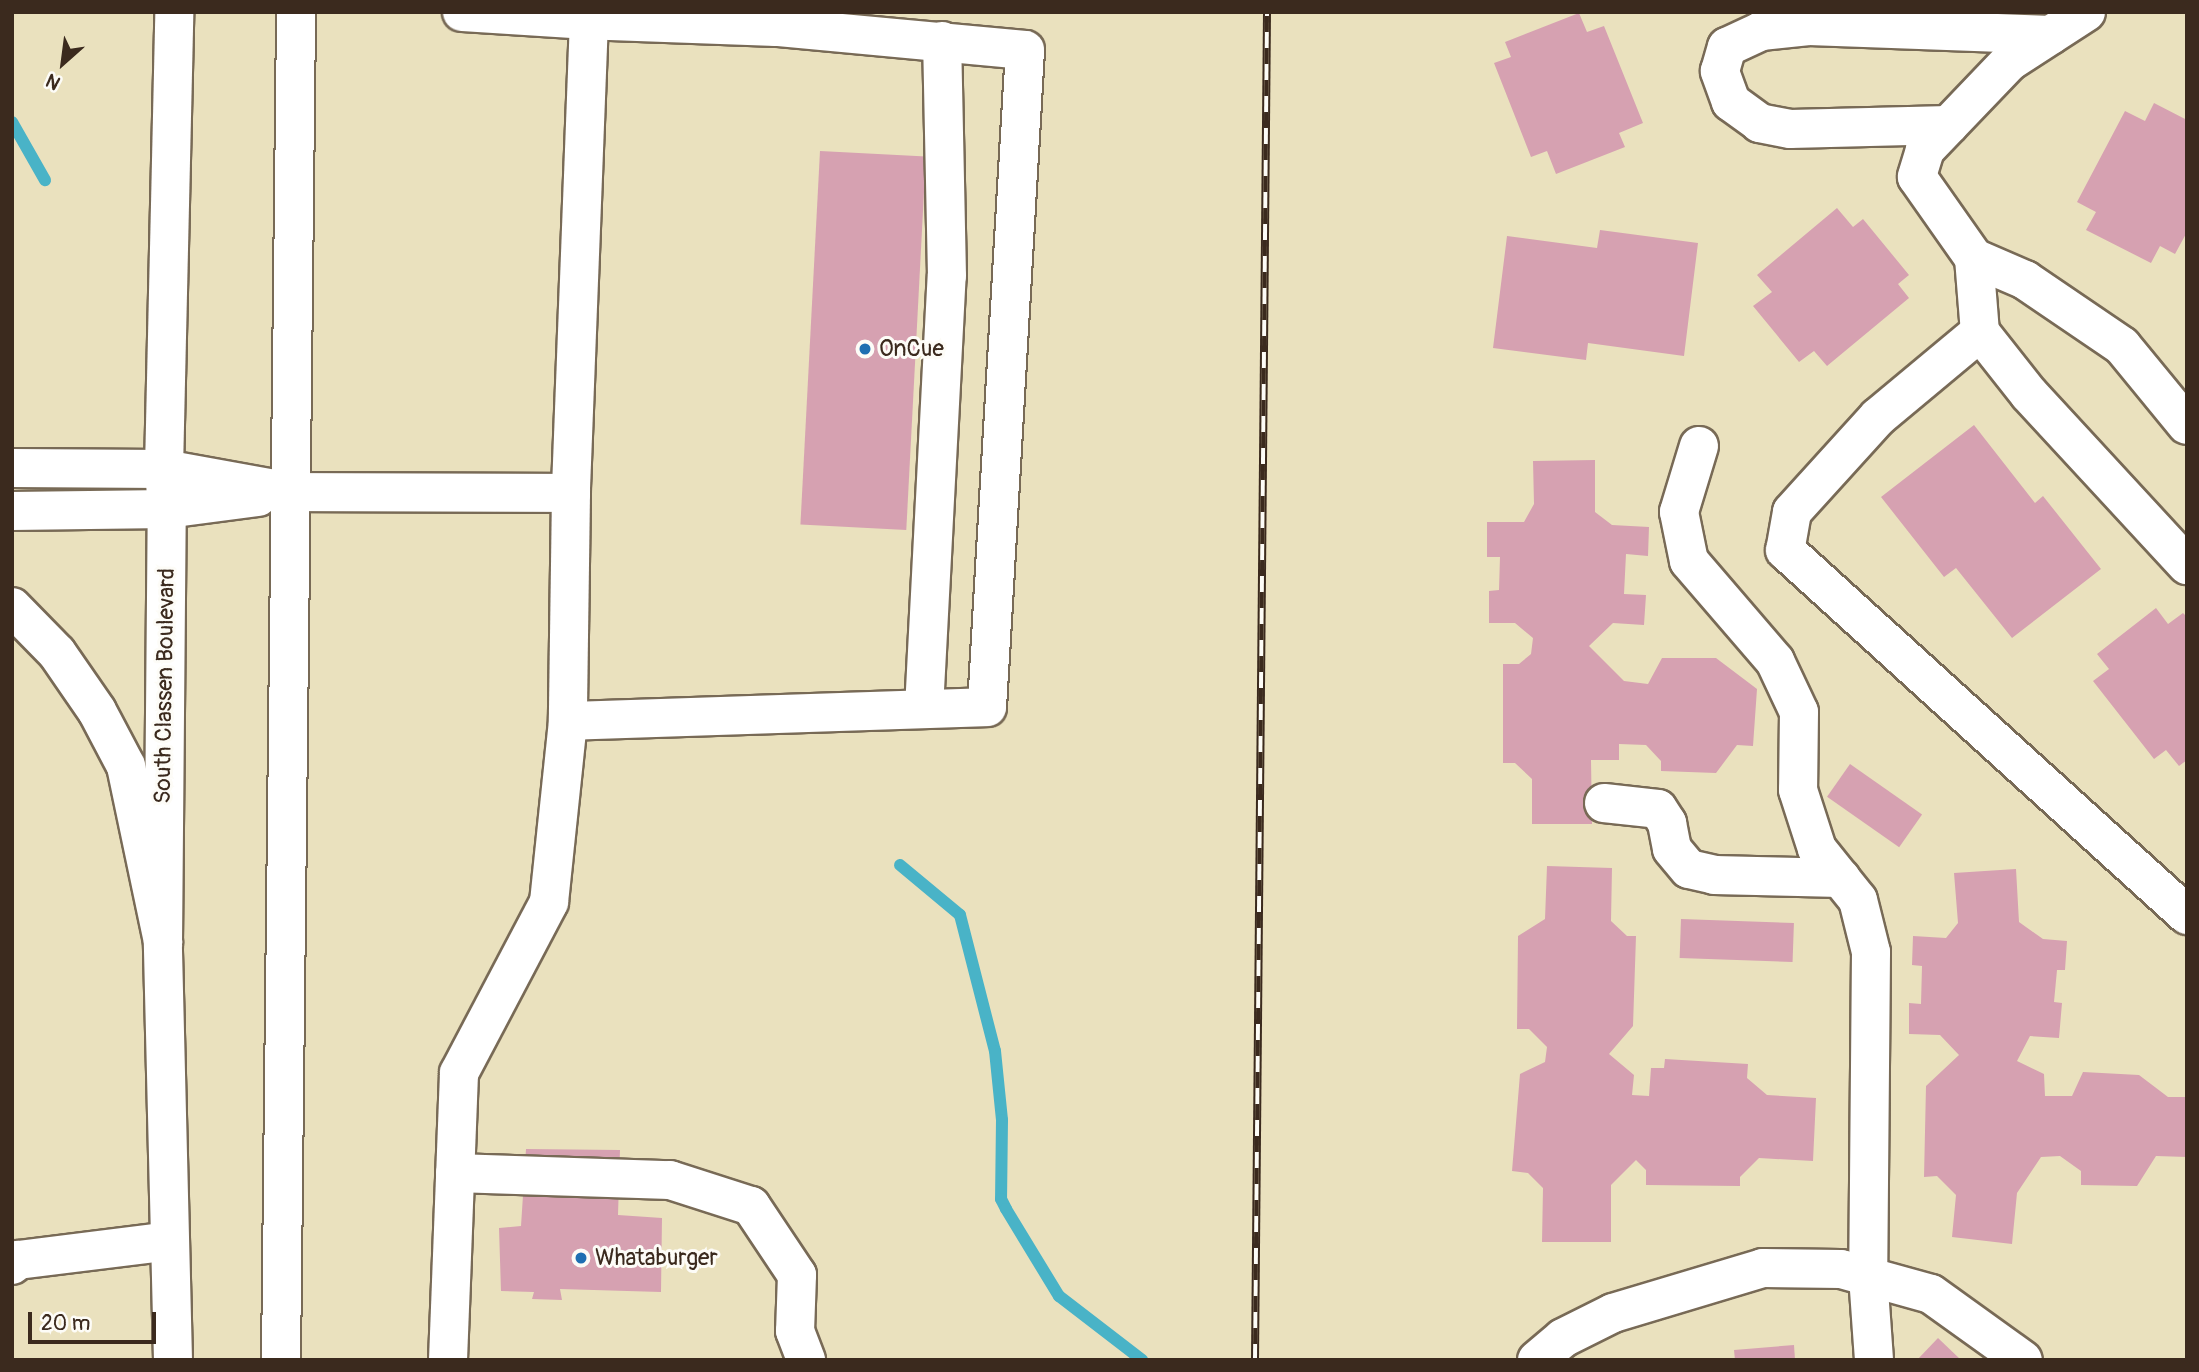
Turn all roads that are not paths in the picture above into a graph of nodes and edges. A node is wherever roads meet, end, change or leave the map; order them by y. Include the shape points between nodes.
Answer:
1 (174, 12) edge
2 (296, 12) edge
3 (462, 12) edge
4 (2087, 12) edge
5 (589, 20) junction
6 (2051, 35) junction
7 (942, 41) junction
8 (1949, 125) junction
9 (1974, 258) junction
10 (1980, 332) junction
11 (2187, 425) edge
12 (1699, 446) dead end
13 (12, 468) edge
14 (164, 469) junction
15 (291, 492) junction
16 (571, 494) junction
17 (167, 509) junction
18 (12, 511) edge
19 (2187, 565) edge
20 (12, 607) edge
21 (924, 709) junction
22 (568, 721) junction
23 (1604, 803) dead end
24 (1841, 878) junction
25 (2187, 915) edge
26 (163, 942) junction
27 (455, 1173) junction
28 (170, 1241) junction
29 (12, 1265) edge
30 (1868, 1276) junction
31 (173, 1360) edge
32 (281, 1360) edge
33 (448, 1360) edge
34 (806, 1360) edge
35 (1537, 1360) edge
36 (1874, 1360) edge
37 (2023, 1360) edge

1 - 14 main road, South Classen Boulevard
2 - 15 main road
3 - 5 main road
4 - 6 main road
5 - 7 main road via 776,27
5 - 16 main road
6 - 8 main road via 2009,62
6 - 8 main road via 1809,26 1762,31 1727,47 1720,71 1731,102 1760,123 1790,129
7 - 21 main road via 947,276
7 - 21 main road via 1025,50 987,707
8 - 9 main road via 1925,150 1917,177
9 - 10 main road
9 - 11 main road via 2025,281 2122,346
10 - 19 main road via 2038,404
10 - 25 main road via 1878,416 1792,512 1785,550
12 - 24 main road via 1679,512 1689,561 1775,661 1798,712 1798,790 1818,849
13 - 14 main road
14 - 15 main road
14 - 17 main road, South Classen Boulevard
15 - 16 main road
15 - 17 main road
15 - 32 main road
16 - 22 main road
17 - 18 main road
17 - 26 main road, South Classen Boulevard
20 - 26 main road via 57,653 97,710 126,766
21 - 22 main road
22 - 27 main road via 549,902 459,1073
23 - 24 main road via 1658,809 1667,823 1672,849 1689,869 1714,875
24 - 30 main road via 1858,900 1871,952
26 - 28 main road, South Classen Boulevard
27 - 33 main road
27 - 34 main road via 670,1180 751,1206 797,1275 795,1331
28 - 29 main road via 18,1260
28 - 31 main road, South Classen Boulevard
30 - 35 main road via 1841,1269 1763,1268 1613,1313 1563,1338
30 - 36 main road
30 - 37 main road via 1931,1294

